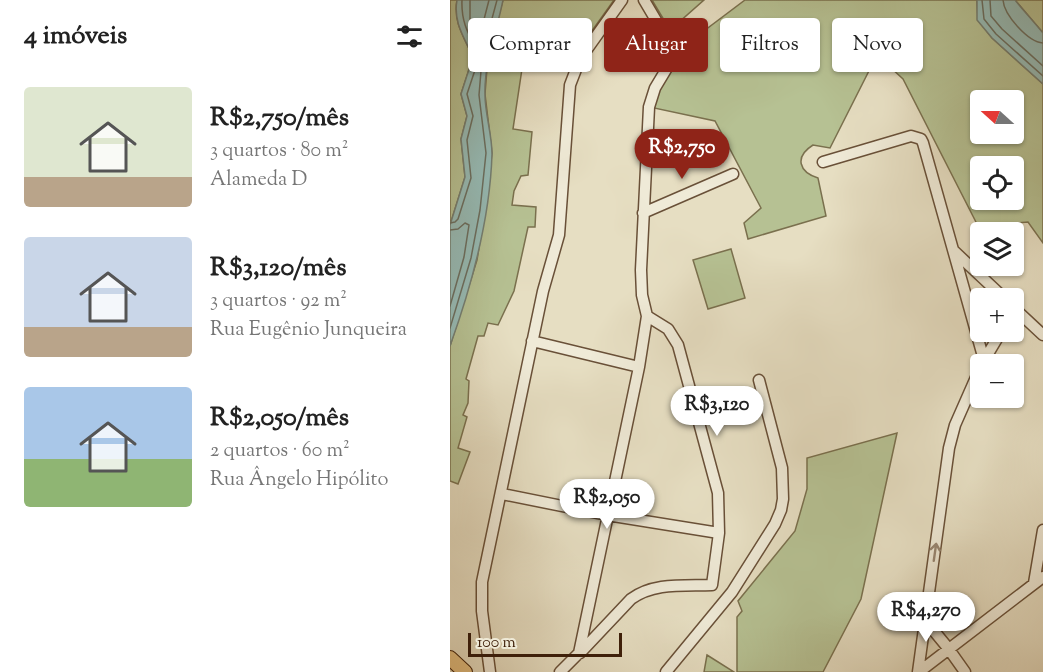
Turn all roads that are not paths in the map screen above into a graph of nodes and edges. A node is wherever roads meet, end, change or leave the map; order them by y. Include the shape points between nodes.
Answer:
1 (622, 0) edge
2 (644, 0) edge
3 (824, 162) dead end
4 (733, 174) dead end
5 (643, 213) junction
6 (954, 251) junction
7 (993, 288) edge
8 (648, 316) junction
9 (1024, 317) edge
10 (1043, 335) edge
11 (532, 341) junction
12 (980, 354) edge
13 (639, 367) junction
14 (759, 380) dead end
15 (970, 391) edge
16 (502, 494) junction
17 (607, 515) junction
18 (1043, 530) edge
19 (718, 533) junction
20 (1039, 580) edge
21 (712, 585) junction
22 (724, 603) junction
23 (925, 620) junction
24 (948, 648) junction
25 (579, 653) junction
26 (450, 658) edge
27 (465, 672) edge
28 (490, 672) edge
29 (560, 672) edge
30 (666, 672) edge
31 (919, 672) edge
32 (965, 672) edge

1 - 11 street via 580,59 570,85 560,234
2 - 5 street via 673,58 651,98
3 - 6 street via 911,136 921,139
4 - 5 street
5 - 8 street via 642,295
6 - 7 street
6 - 12 street
8 - 13 street
8 - 19 street via 668,329 678,345 718,494
9 - 10 street
11 - 13 street
11 - 16 street
13 - 17 street
14 - 22 street via 782,468 783,499 775,524
23 -> 15 street via 949,448
16 - 17 street
16 - 28 street via 481,596
17 - 19 street
17 - 25 street
18 - 20 street
19 - 21 street
20 - 24 street
21 - 22 street
21 - 25 street via 640,592
22 - 30 street
23 - 24 street
23 - 31 street
24 - 31 street
24 - 32 street
25 - 29 street
26 - 27 main road

